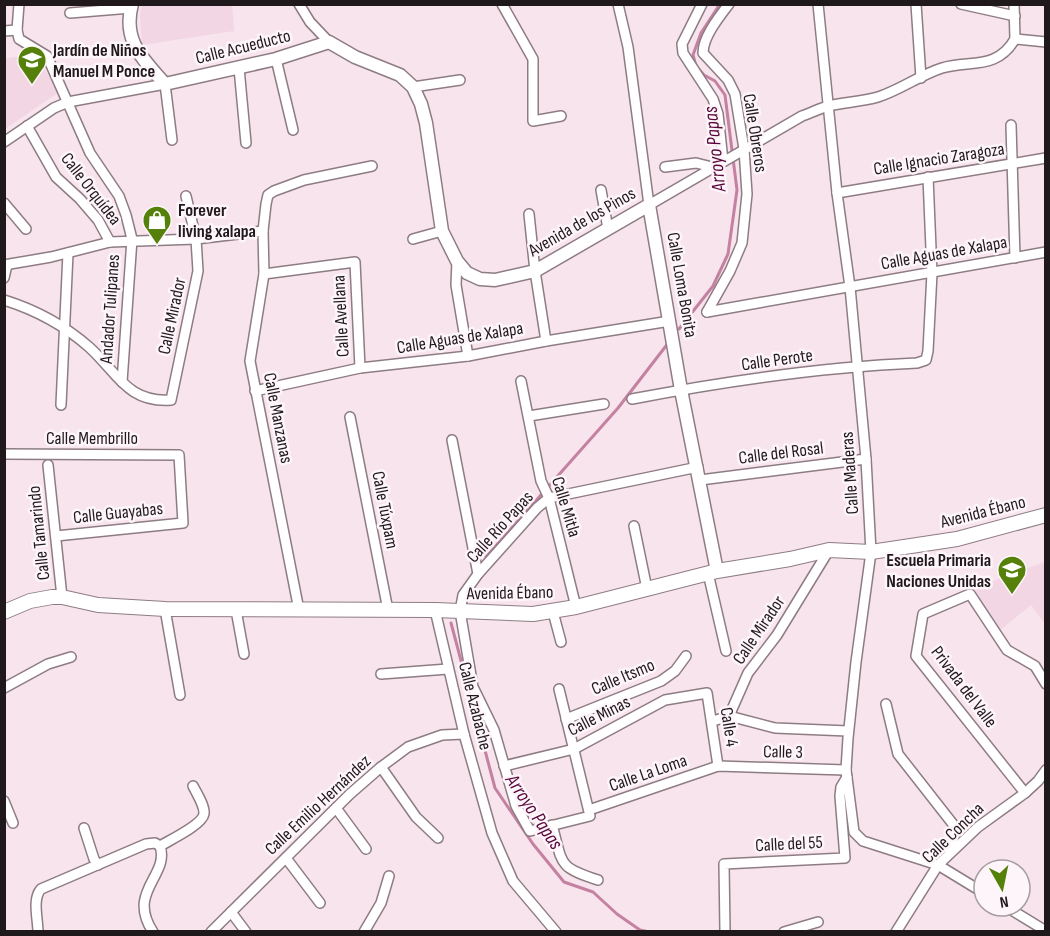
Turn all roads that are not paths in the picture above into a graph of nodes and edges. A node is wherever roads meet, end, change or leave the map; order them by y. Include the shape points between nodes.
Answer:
1 (19, 4) edge
2 (299, 4) edge
3 (502, 4) edge
4 (618, 4) edge
5 (702, 4) edge
6 (729, 4) edge
7 (818, 4) edge
8 (916, 4) edge
9 (961, 4) edge
10 (1014, 4) edge
11 (131, 6) edge
12 (70, 13) dead end
13 (1014, 16) junction
14 (17, 30) junction
15 (4, 32) edge
16 (1015, 39) junction
17 (329, 42) junction
18 (1046, 42) edge
19 (276, 59) junction
20 (239, 68) junction
21 (921, 78) junction
22 (460, 80) dead end
23 (165, 84) junction
24 (413, 87) junction
25 (68, 102) junction
26 (828, 106) junction
27 (561, 116) dead end
28 (1011, 125) dead end
29 (27, 126) junction
30 (293, 130) dead end
31 (172, 140) dead end
32 (4, 142) edge
33 (246, 143) dead end
34 (741, 150) junction
35 (1046, 158) edge
36 (726, 159) junction
37 (1011, 164) junction
38 (372, 166) dead end
39 (665, 167) dead end
40 (712, 167) junction
41 (928, 177) junction
42 (601, 190) dead end
43 (837, 193) junction
44 (186, 196) dead end
45 (4, 203) edge
46 (649, 205) junction
47 (530, 214) dead end
48 (26, 229) dead end
49 (608, 229) junction
50 (263, 231) junction
51 (442, 231) junction
52 (196, 238) junction
53 (413, 239) dead end
54 (132, 240) junction
55 (111, 242) junction
56 (1046, 252) edge
57 (68, 253) junction
58 (1015, 258) junction
59 (457, 261) junction
60 (6, 265) edge
61 (535, 271) junction
62 (932, 273) junction
63 (264, 274) junction
64 (4, 278) edge
65 (850, 287) junction
66 (4, 300) edge
67 (707, 312) joint
68 (670, 321) junction
69 (64, 328) junction
70 (546, 341) junction
71 (468, 356) junction
72 (857, 366) junction
73 (360, 369) junction
74 (520, 381) dead end
75 (122, 382) junction
76 (681, 390) junction
77 (255, 391) junction
78 (632, 399) dead end
79 (604, 404) dead end
80 (61, 405) dead end
81 (529, 416) junction
82 (350, 417) dead end
83 (452, 440) dead end
84 (4, 454) edge
85 (866, 459) junction
86 (48, 465) dead end
87 (699, 473) junction
88 (546, 493) junction
89 (1046, 515) edge
90 (183, 523) joint
91 (634, 526) dead end
92 (56, 536) junction
93 (829, 550) junction
94 (871, 552) junction
95 (712, 572) junction
96 (478, 574) junction
97 (647, 589) junction
98 (62, 597) junction
99 (576, 607) junction
100 (165, 609) junction
101 (236, 610) junction
102 (299, 610) junction
103 (388, 610) junction
104 (435, 610) junction
105 (460, 611) junction
106 (4, 612) edge
107 (553, 612) junction
108 (561, 642) dead end
109 (726, 651) dead end
110 (244, 654) dead end
111 (686, 656) dead end
112 (71, 657) dead end
113 (448, 669) junction
114 (381, 674) dead end
115 (1046, 684) edge
116 (4, 688) edge
117 (559, 688) dead end
118 (707, 693) joint
119 (180, 695) dead end
120 (886, 704) dead end
121 (729, 716) junction
122 (566, 719) junction
123 (713, 721) junction
124 (848, 731) junction
125 (464, 734) junction
126 (574, 748) junction
127 (504, 766) junction
128 (718, 766) junction
129 (381, 767) junction
130 (1046, 770) edge
131 (847, 773) junction
132 (193, 786) dead end
133 (1025, 793) junction
134 (4, 801) edge
135 (336, 808) junction
136 (589, 813) junction
137 (13, 823) dead end
138 (552, 825) junction
139 (84, 828) dead end
140 (438, 838) dead end
141 (160, 846) junction
142 (366, 849) dead end
143 (949, 854) junction
144 (286, 858) junction
145 (98, 865) junction
146 (939, 865) junction
147 (389, 876) dead end
148 (598, 880) dead end
149 (972, 886) edge
150 (320, 903) dead end
151 (231, 912) junction
152 (1025, 918) edge
153 (818, 922) dead end
154 (1046, 931) edge
155 (38, 932) edge
156 (153, 932) edge
157 (211, 932) edge
158 (246, 932) edge
159 (364, 932) edge
160 (556, 932) edge
161 (725, 932) edge
162 (784, 932) edge
163 (896, 932) edge

1 - 14 street
2 - 17 street
3 - 27 street via 533,59 532,121
4 - 46 street, Calle Loma Bonita via 628,47
5 - 36 street, Calle Obreros via 682,44 683,52 713,99
6 - 34 street, Calle Obreros via 704,46 704,53 735,94
7 - 26 street, Calle Maderas
8 - 21 street
9 - 13 street
10 - 13 street
11 - 12 street
11 - 23 street via 132,41 138,54
13 - 16 street
14 - 15 street
14 - 25 street, Andador Tulipanes via 19,39 47,56
16 - 18 street
16 - 21 street, Avenida de los Pinos via 999,58 938,69
17 - 19 street, Calle Acueducto
17 - 24 street via 400,75
19 - 20 street, Calle Acueducto
19 - 30 street
20 - 23 street, Calle Acueducto
20 - 33 street
21 - 26 street, Avenida de los Pinos via 878,97
22 - 24 street
23 - 25 street, Calle Acueducto
23 - 31 street
24 - 51 street, Avenida de los Pinos via 426,123
25 - 29 street, Calle Acueducto
25 - 54 street, Andador Tulipanes via 90,153 119,196
26 - 34 street, Avenida de los Pinos
26 - 43 street, Calle Maderas
28 - 37 street
29 - 32 street, Calle Acueducto
29 - 55 street, Calle Orquídea via 56,177 98,220
34 - 36 street, Avenida de los Pinos
34 - 67 street, Calle Obreros via 747,194 742,243
35 - 37 street, Calle Ignacio Zaragoza
36 - 40 street, Avenida de los Pinos
37 - 41 street, Calle Ignacio Zaragoza
37 - 58 street
38 - 50 street, Calle Manzanas via 304,180 274,191 268,195
39 - 40 street via 696,163
40 - 46 street, Avenida de los Pinos
41 - 43 street, Calle Ignacio Zaragoza
41 - 62 street
42 - 49 street
43 - 65 street, Calle Maderas
44 - 52 street, Calle Mirador
45 - 48 street
46 - 49 street, Avenida de los Pinos
46 - 68 street, Calle Loma Bonita
47 - 61 street
49 - 61 street, Avenida de los Pinos
50 - 52 street
50 - 63 street, Calle Manzanas
51 - 53 street
51 - 59 street, Avenida de los Pinos
52 - 54 street
52 - 75 street, Calle Mirador via 198,271 171,400 154,401
54 - 55 street
54 - 75 street, Andador Tulipanes
55 - 57 street
56 - 58 street, Calle Aguas de Xalapa
57 - 60 street
57 - 69 street
58 - 62 street, Calle Aguas de Xalapa
59 - 61 street, Avenida de los Pinos via 467,273 480,279 495,280
59 - 71 street via 456,285
60 - 64 street
61 - 70 street
62 - 65 street, Calle Aguas de Xalapa
62 - 72 street, Calle Perote via 926,360
63 - 73 street, Calle Avellana via 355,262
63 - 77 street, Calle Manzanas via 250,361
65 - 67 street, Calle Aguas de Xalapa
65 - 72 street, Calle Maderas
66 - 69 street via 30,308
68 - 70 street, Calle Aguas de Xalapa
68 - 76 street, Calle Loma Bonita
69 - 75 street via 90,348
69 - 80 street
70 - 71 street, Calle Aguas de Xalapa
71 - 73 street, Calle Aguas de Xalapa
72 - 76 street, Calle Perote
72 - 85 street, Calle Maderas
73 - 77 street, Calle Aguas de Xalapa
74 - 81 street, Calle Mitla
76 - 78 street, Calle Perote
76 - 87 street, Calle Loma Bonita
77 - 102 street, Calle Manzanas
79 - 81 street
81 - 88 street, Calle Mitla
82 - 103 street, Calle Túxpam
83 - 96 street
84 - 90 street, Calle Membrillo via 179,455
85 - 87 street, Calle del Rosal
85 - 94 street, Calle Maderas
86 - 92 street, Calle Tamarindo
87 - 88 street, Calle del Rosal
87 - 95 street, Calle Loma Bonita
88 - 96 street, Calle Río Papas
88 - 99 street, Calle Mitla
89 - 94 main road, Avenida Ébano via 957,539
90 - 92 street, Calle Guayabas
91 - 97 street
92 - 98 street, Calle Tamarindo
93 - 94 main road, Avenida Ébano
93 - 95 main road, Avenida Ébano
93 - 121 street, Calle Mirador via 777,635 748,673
94 - 124 street, Calle Maderas
95 - 97 main road, Avenida Ébano
95 - 109 street
96 - 105 street, Calle Río Papas via 463,595
97 - 99 main road, Avenida Ébano
98 - 100 main road, Avenida Ébano via 98,605
98 - 106 main road, Avenida Ébano via 30,600
99 - 107 main road, Avenida Ébano
100 - 101 main road, Avenida Ébano
100 - 119 street
101 - 102 main road, Avenida Ébano
101 - 110 street
102 - 103 main road, Avenida Ébano
103 - 104 main road, Avenida Ébano
104 - 105 main road, Avenida Ébano
104 - 113 street, Calle Azabache
105 - 107 main road, Avenida Ébano
105 - 127 street via 473,687 494,730
107 - 108 street
111 - 122 street, Calle Itsmo via 661,681
112 - 116 street via 48,664
113 - 114 street
113 - 125 street, Calle Azabache
115 - 133 street, Privada del Valle via 1035,666 1007,650 970,594 923,614 916,656
117 - 122 street
118 - 123 street, Calle 4
118 - 126 street, Calle Minas via 665,700
120 - 143 street via 898,754 956,828
121 - 123 street
121 - 124 street via 775,728
122 - 126 street
123 - 128 street, Calle 4
124 - 131 street, Calle Maderas
125 - 129 street, Calle Emilio Hernández via 442,735 408,747
125 - 160 street, Calle Azabache via 492,833 513,881
126 - 127 street, Calle Minas
126 - 136 street
127 - 138 street, Calle La Loma via 516,806 530,831
128 - 131 street, Calle 3
128 - 136 street, Calle La Loma
129 - 135 street, Calle Emilio Hernández
129 - 140 street via 416,817
130 - 133 street, Calle Concha
131 - 146 street, Calle Maderas via 857,837
131 - 161 street, Calle del 55 via 840,796 844,858 724,864
132 - 141 street via 203,816 199,823
133 - 143 street, Calle Concha
134 - 137 street
135 - 142 street
135 - 144 street, Calle Emilio Hernández
136 - 138 street, Calle La Loma
138 - 148 street via 563,863 573,872
139 - 145 street
141 - 145 street via 146,844
141 - 156 street via 161,864 145,893 143,909
143 - 146 street, Calle Concha
144 - 150 street
144 - 151 street, Calle Emilio Hernández
145 - 155 street via 37,893
146 - 149 street
146 - 163 street, Calle Concha
147 - 159 street via 381,903
151 - 157 street, Calle Emilio Hernández
151 - 158 street
152 - 154 street
153 - 162 street

